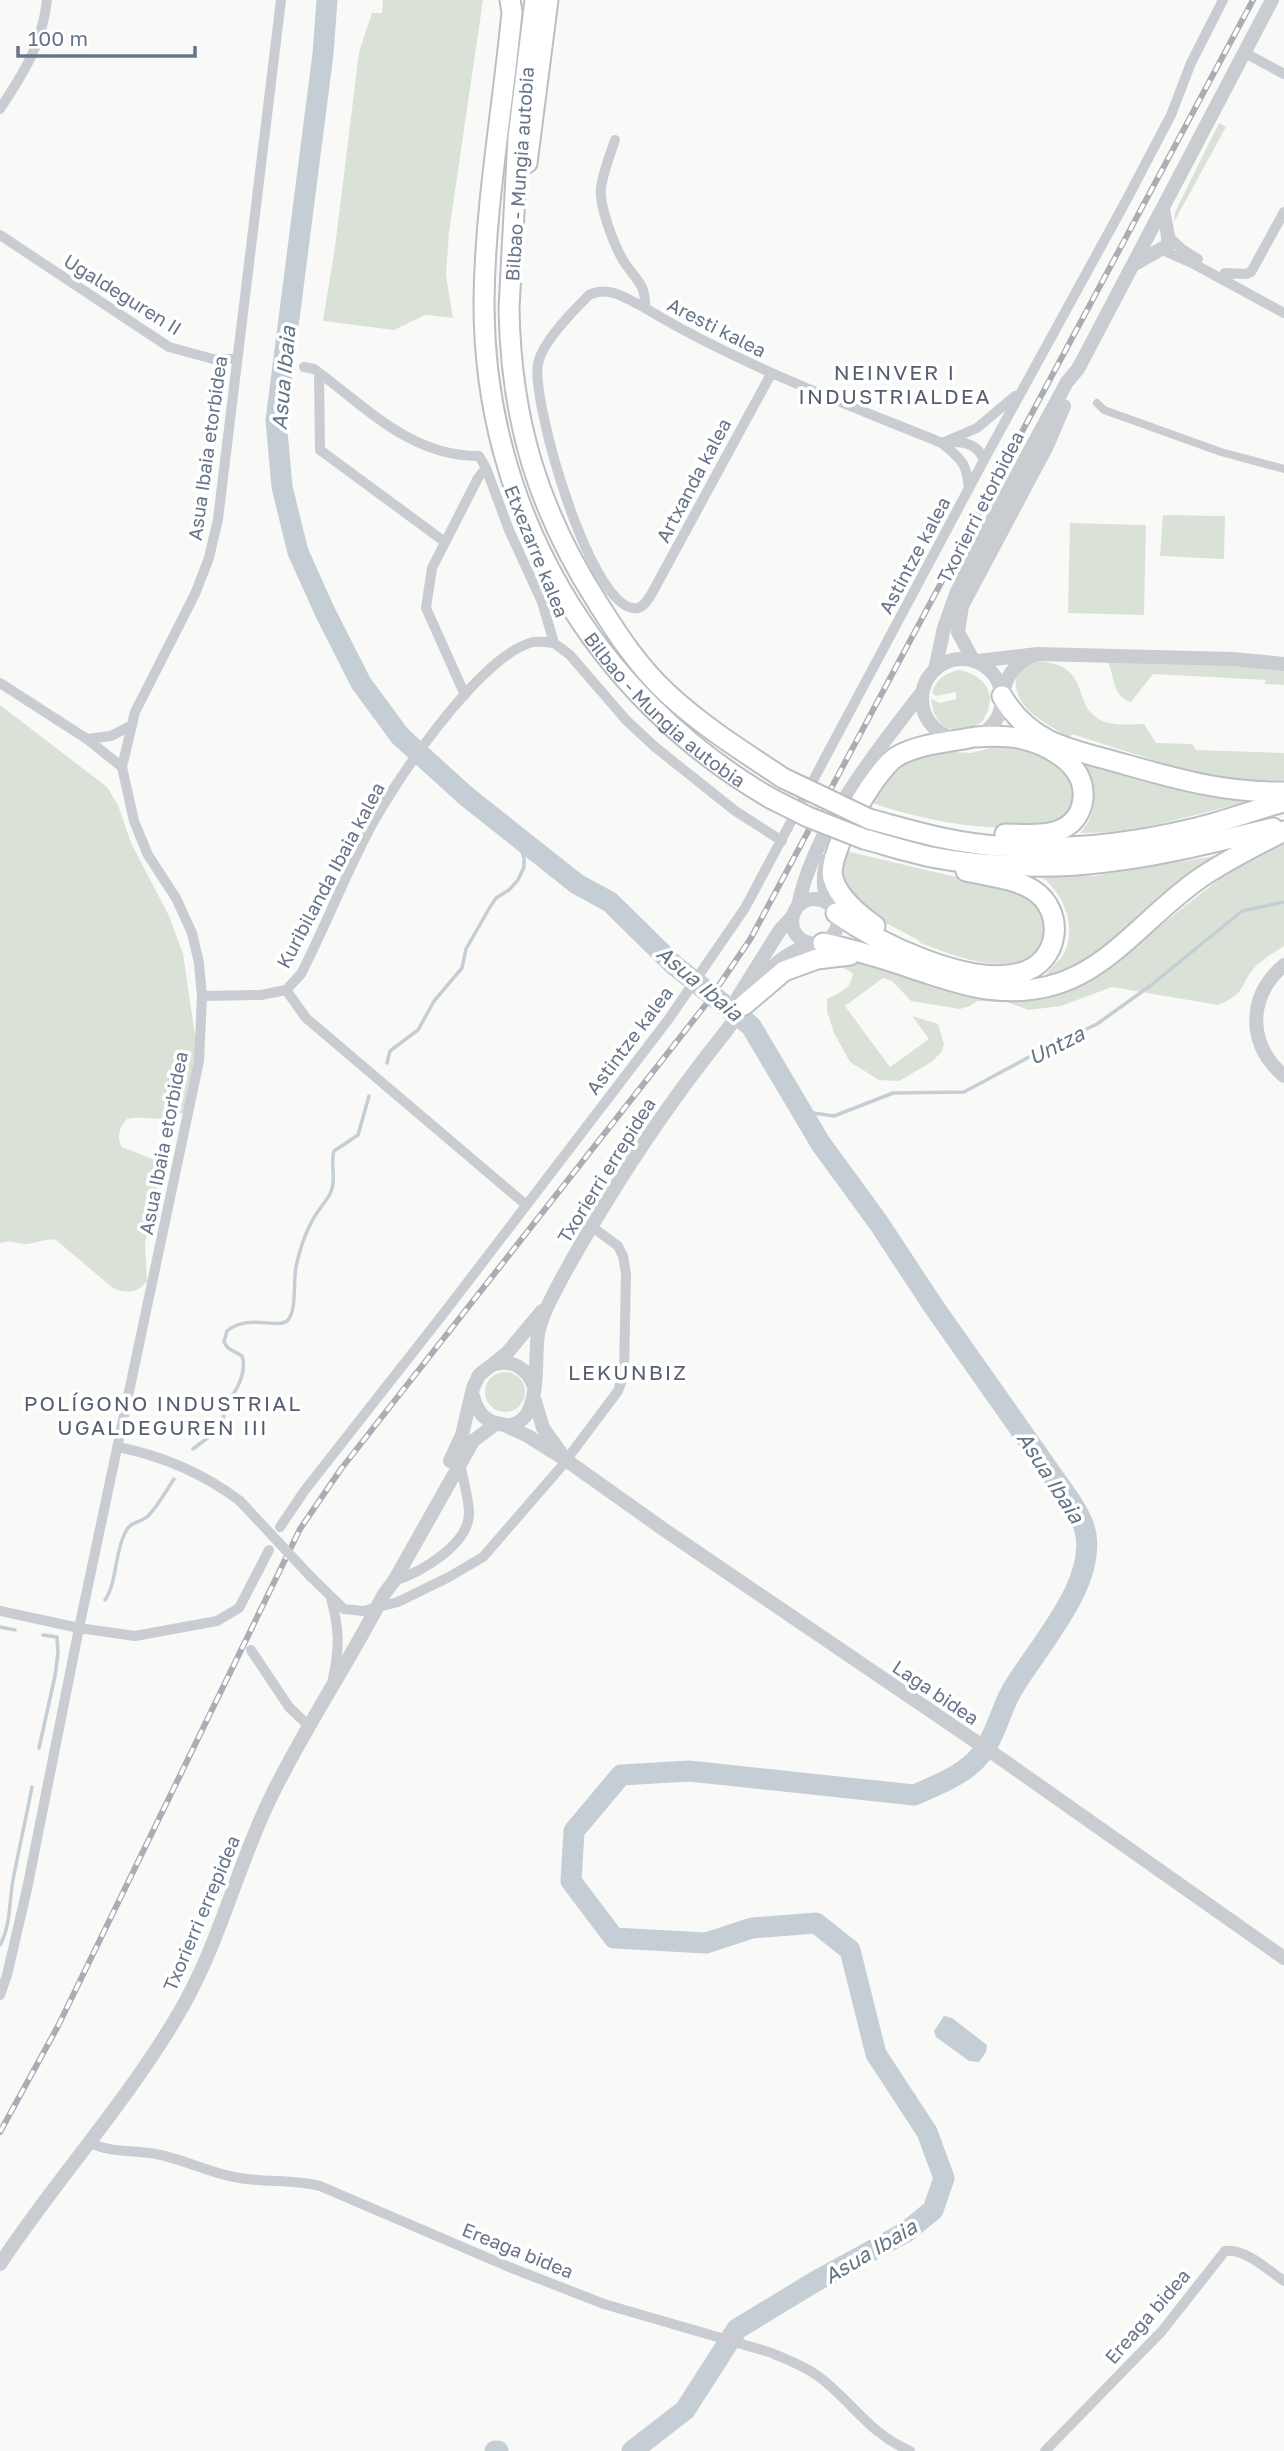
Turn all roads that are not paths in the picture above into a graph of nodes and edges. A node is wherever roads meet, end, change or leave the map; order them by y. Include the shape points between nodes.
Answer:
1 (47, 0) edge
2 (281, 0) edge
3 (535, 0) edge
4 (548, 0) edge
5 (1223, 0) edge
6 (1272, 0) edge
7 (512, 4) edge
8 (1245, 52) junction
9 (1284, 74) edge
10 (0, 109) edge
11 (615, 140) dead end
12 (1163, 209) junction
13 (1284, 212) edge
14 (514, 230) junction
15 (1167, 234) junction
16 (0, 235) edge
17 (1148, 235) junction
18 (1159, 251) junction
19 (1134, 265) junction
20 (1225, 273) junction
21 (1284, 305) edge
22 (645, 308) junction
23 (1284, 313) edge
24 (237, 359) junction
25 (304, 367) dead end
26 (1078, 369) junction
27 (319, 373) junction
28 (771, 374) junction
29 (1025, 387) junction
30 (1097, 403) dead end
31 (942, 443) junction
32 (957, 456) junction
33 (984, 460) junction
34 (486, 468) junction
35 (1284, 468) edge
36 (969, 489) junction
37 (445, 542) junction
38 (554, 643) junction
39 (1037, 654) junction
40 (975, 661) junction
41 (1284, 664) edge
42 (935, 670) junction
43 (0, 683) edge
44 (923, 691) junction
45 (465, 695) junction
46 (1002, 696) junction
47 (132, 725) junction
48 (964, 737) junction
49 (87, 739) junction
50 (122, 767) junction
51 (1284, 792) edge
52 (1284, 802) edge
53 (871, 814) junction
54 (1284, 826) edge
55 (1284, 831) edge
56 (782, 841) junction
57 (933, 857) junction
58 (832, 908) junction
59 (795, 912) junction
60 (819, 944) junction
61 (905, 951) junction
62 (873, 955) junction
63 (1284, 965) edge
64 (286, 990) junction
65 (202, 996) junction
66 (741, 1004) junction
67 (1284, 1076) edge
68 (525, 1204) junction
69 (591, 1226) junction
70 (549, 1301) junction
71 (490, 1365) junction
72 (534, 1395) junction
73 (473, 1396) junction
74 (499, 1424) junction
75 (118, 1447) junction
76 (566, 1460) junction
77 (459, 1462) junction
78 (280, 1527) dead end
79 (269, 1550) dead end
80 (394, 1581) junction
81 (384, 1594) junction
82 (330, 1595) junction
83 (376, 1609) junction
84 (0, 1611) edge
85 (79, 1628) junction
86 (251, 1650) dead end
87 (331, 1689) junction
88 (309, 1726) junction
89 (1284, 1958) edge
90 (4, 1974) edge
91 (0, 1995) edge
92 (88, 2142) junction
93 (0, 2264) edge
94 (1284, 2281) edge
95 (911, 2451) edge
96 (1045, 2451) edge

1 - 10 street via 33,57
2 - 24 street, Asua Ibaia etorbidea
3 - 14 highway, Bilbao - Mungia autobia via 518,138
4 - 14 highway via 531,140
5 - 29 street, Astintze kalea via 1171,115
6 - 8 street, Txorierri etorbidea
7 - 57 highway, Bilbao - Mungia autobia, bridge via 485,263 485,340 494,414 518,501 555,581 618,673 659,716 738,780 817,821
8 - 9 street
8 - 12 street, Txorierri etorbidea
11 - 22 street, Aresti kalea via 601,188 602,204 624,263 641,282
12 - 15 street
12 - 17 street, Txorierri etorbidea
13 - 20 street via 1251,272
14 - 53 highway, Bilbao - Mungia autobia, bridge via 509,309 515,394 539,490 577,571 625,647 666,692 783,778 835,804
15 - 17 street via 1158,228
15 - 18 street via 1168,245
15 - 20 street via 1182,250
16 - 24 street, Ugaldeguren II via 169,347 213,359
17 - 18 street via 1149,248
17 - 19 street, Txorierri etorbidea
18 - 19 street
18 - 23 street via 1194,264
19 - 26 street, Txorierri etorbidea
20 - 21 street
22 - 28 street, Aresti kalea
22 - 28 street, Artxanda kalea via 614,292 598,290 544,349 538,364 552,456 567,504 608,587 629,607 646,603
24 - 47 street, Asua Ibaia etorbidea via 209,558
25 - 27 street, Etxezarre kalea
26 - 40 street, Txorierri etorbidea via 1047,446 959,615 958,632
26 - 42 street, Txorierri etorbidea via 981,541 948,613
27 - 34 street, Etxezarre kalea via 403,435 447,454 479,456
27 - 37 street via 320,450
28 - 31 street, Aresti kalea
29 - 31 street, Astintze kalea via 977,428
29 - 33 street, Astintze kalea
30 - 35 street via 1104,410 1221,452
31 - 32 street, Aresti kalea
31 - 33 street, Aresti kalea via 965,442
32 - 33 street
32 - 36 street, Aresti kalea via 967,470
33 - 36 street, Astintze kalea
34 - 37 street
34 - 38 street, Etxezarre kalea via 542,602
36 - 56 street, Astintze kalea
37 - 45 street via 432,568 426,608
38 - 45 street, Kuribilanda Ibaia kalea via 533,642 521,647
38 - 56 street, Etxezarre kalea via 654,747
39 - 40 street
39 - 41 street
39 - 46 street via 1010,671
40 - 42 street via 953,660
40 - 46 street via 991,671
42 - 44 street
43 - 49 street
44 - 48 street via 926,715 935,728
44 - 59 street, Txorierri errepidea via 864,766 823,839
45 - 64 street, Kuribilanda Ibaia kalea via 412,761 366,836 302,974
46 - 48 street via 997,718 987,730
46 - 51 highway via 1022,722 1048,740 1075,750 1206,787
47 - 49 street via 111,736
47 - 50 street, Asua Ibaia etorbidea
48 - 53 highway via 1017,737 1070,762 1083,794 1073,821 1055,832 1006,834
48 - 58 street via 916,739 884,760 829,854 823,879
48 - 61 highway via 924,745 881,770 836,851 833,878 848,903
49 - 50 street
50 - 65 street, Asua Ibaia etorbidea via 134,821 148,855 192,933
52 - 53 highway via 1191,830 1116,844 1032,848 959,841
54 - 57 highway, Bilbao - Mungia autobia via 1104,863 1031,864
55 - 62 highway via 1226,860 1125,944 1075,977 1054,985 1011,992 985,989
56 - 68 street, Astintze kalea via 704,970
57 - 61 highway via 1036,892 1050,907 1055,934 1045,957 1034,967 1009,975 964,971
58 - 59 street via 816,898
58 - 60 street via 836,931
58 - 61 highway via 872,936
59 - 60 street via 796,934 805,942
59 - 66 street, Txorierri errepidea via 780,930
60 - 62 highway
60 - 66 street, Txorierri errepidea via 780,960
62 - 66 highway via 807,961 785,971
63 - 67 street via 1257,1003 1255,1024 1265,1055
64 - 65 street
64 - 68 street via 306,1018
65 - 75 street, Asua Ibaia etorbidea via 199,1061
66 - 69 street, Txorierri errepidea
68 - 78 street, Astintze kalea
69 - 70 street, Txorierri errepidea
69 - 76 street via 623,1255 624,1374 618,1391
70 - 71 street, Txorierri errepidea via 513,1347
70 - 72 street, Txorierri errepidea via 535,1349
71 - 72 street via 505,1362 519,1366 530,1377
71 - 73 street, Txorierri errepidea via 479,1375
72 - 74 street, Txorierri errepidea via 532,1407 520,1420
72 - 76 street via 543,1429
73 - 74 street via 479,1412
73 - 81 street, Txorierri errepidea via 458,1445 390,1573
74 - 76 street, Laga bidea
74 - 77 street, Txorierri errepidea via 473,1441
75 - 82 street, bridge via 183,1466 215,1483 240,1501
75 - 85 street, Asua Ibaia etorbidea
76 - 83 street via 482,1557 419,1592
76 - 89 street, Laga bidea
77 - 80 street, Txorierri errepidea
77 - 80 street via 469,1511 467,1528 457,1542 418,1572
79 - 85 street via 239,1608 217,1621 127,1636
80 - 81 street, Txorierri errepidea
81 - 83 street, Txorierri errepidea
82 - 83 street via 344,1609
82 - 87 street via 339,1631
83 - 87 street, Txorierri errepidea
84 - 85 street
85 - 90 street, Asua Ibaia etorbidea via 27,1889
86 - 88 street via 289,1707
87 - 88 street, Txorierri errepidea
88 - 92 street, Txorierri errepidea via 256,1831 191,1992 165,2037
90 - 91 street, Asua Ibaia etorbidea
92 - 93 street, Txorierri errepidea
92 - 95 street, Ereaga bidea via 107,2150 177,2158 237,2178 320,2186 604,2304 749,2345 808,2369 886,2440
94 - 96 street, Ereaga bidea via 1241,2253 1225,2251 1162,2331

